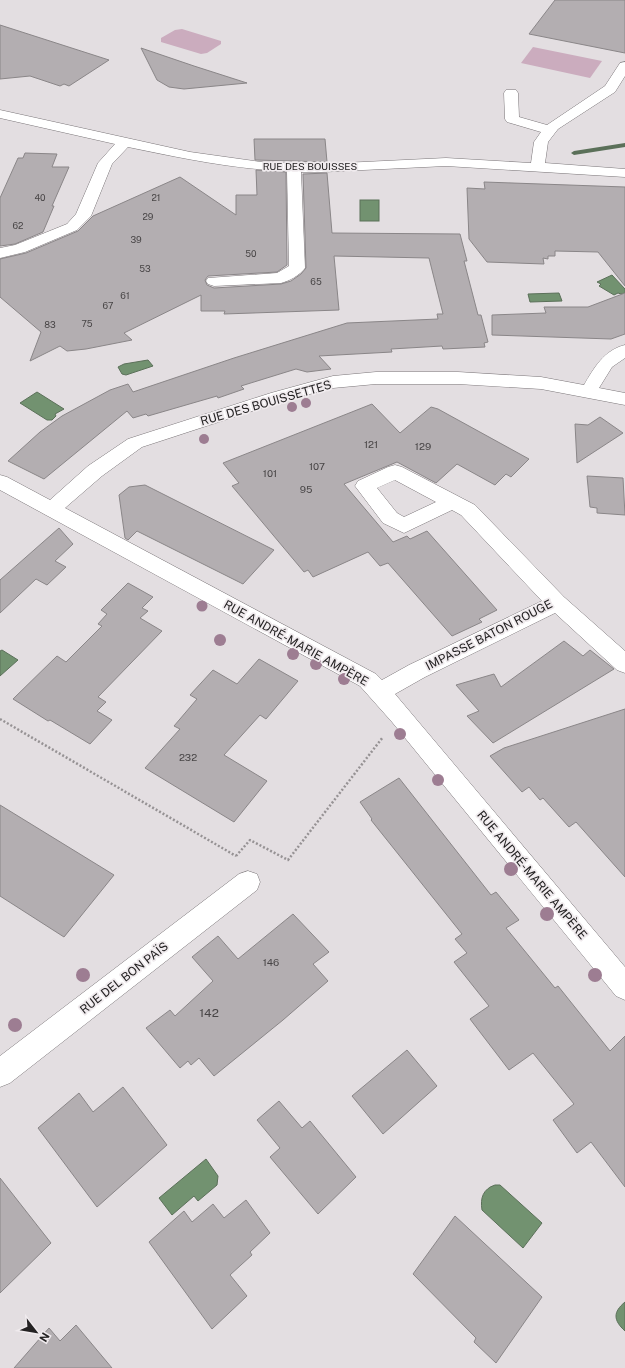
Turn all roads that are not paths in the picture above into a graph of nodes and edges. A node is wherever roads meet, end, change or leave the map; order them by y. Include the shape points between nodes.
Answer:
1 (625, 66) edge
2 (511, 92) dead end
3 (0, 114) edge
4 (549, 130) junction
5 (125, 142) junction
6 (537, 167) junction
7 (294, 168) junction
8 (625, 173) edge
9 (0, 253) edge
10 (214, 281) dead end
11 (625, 350) edge
12 (589, 391) junction
13 (625, 399) edge
14 (0, 482) edge
15 (452, 502) dead end
16 (51, 510) junction
17 (557, 603) junction
18 (625, 664) edge
19 (380, 692) junction
20 (248, 882) dead end
21 (625, 987) edge
22 (0, 1074) edge

1 - 4 street via 610,89
2 - 4 street via 512,119
3 - 5 street, RUE DES BOUISSES
4 - 6 street via 541,142
5 - 7 street, RUE DES BOUISSES via 214,160
5 - 9 street via 105,163 79,221 72,227 19,249
6 - 7 street, RUE DES BOUISSES via 446,162
6 - 8 street, RUE DES BOUISSES
7 - 10 street via 297,268 281,278
11 - 12 street via 606,363
12 - 13 street, RUE DES BOUISSETTES
12 - 16 street, RUE DES BOUISSETTES via 541,383 458,378 376,378 333,382 277,397 135,444 95,471
14 - 16 street, RUE ANDRÉ-MARIE AMPÈRE
15 - 17 street, IMPASSE BATON ROUGE via 468,510
16 - 19 street, RUE ANDRÉ-MARIE AMPÈRE via 368,680
17 - 18 street
17 - 19 street, IMPASSE BATON ROUGE via 417,671
19 - 21 street, RUE ANDRÉ-MARIE AMPÈRE
20 - 22 street, RUE DEL BON PAÏS

